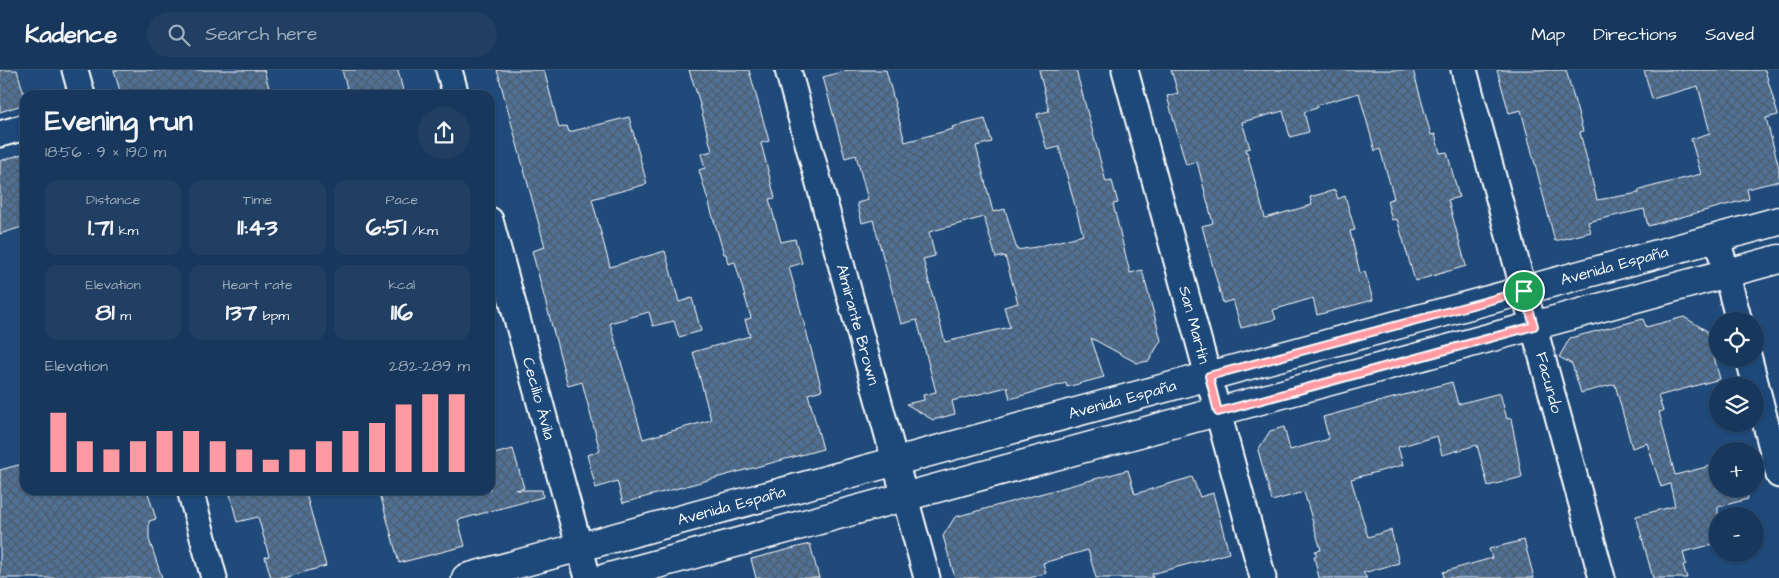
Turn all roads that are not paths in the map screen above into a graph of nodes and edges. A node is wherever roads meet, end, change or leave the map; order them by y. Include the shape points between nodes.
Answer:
1 (75, 70) edge
2 (449, 70) edge
3 (788, 70) edge
4 (1125, 70) edge
5 (1464, 70) edge
6 (81, 90) edge
7 (455, 90) edge
8 (20, 128) edge
9 (0, 134) edge
10 (1779, 221) edge
11 (495, 238) edge
12 (1717, 238) junction
13 (1779, 260) edge
14 (1726, 274) junction
15 (1524, 291) junction
16 (1737, 312) edge
17 (1534, 326) junction
18 (1750, 367) edge
19 (1209, 376) junction
20 (1218, 412) junction
21 (895, 462) junction
22 (1779, 475) edge
23 (191, 495) edge
24 (905, 497) junction
25 (579, 547) junction
26 (214, 578) edge
27 (466, 578) edge
28 (588, 578) edge
29 (606, 578) edge
30 (927, 578) edge
31 (1263, 578) edge
32 (1602, 578) edge

1 - 6 street
2 - 7 street
3 - 21 street, Almirante Brown
4 - 19 street, San Martín
5 - 15 street, Facundo
8 - 9 street
10 - 12 main road, Avenida España
11 - 25 street, Cecilio Ávila
12 - 14 street
12 - 15 main road, Avenida España
13 - 14 main road
14 - 16 street
14 - 17 main road
15 - 17 street, Facundo
15 - 19 main road, Avenida España
17 - 20 main road
17 - 32 street, Facundo
18 - 22 street
19 - 20 street, San Martín
19 - 21 main road, Avenida España
20 - 24 main road
20 - 31 street, San Martín
21 - 24 street, Almirante Brown
21 - 25 main road, Avenida España
23 - 26 street
24 - 29 main road
24 - 30 street, Almirante Brown
25 - 27 main road, Avenida España
25 - 28 street, Cecilio Ávila

